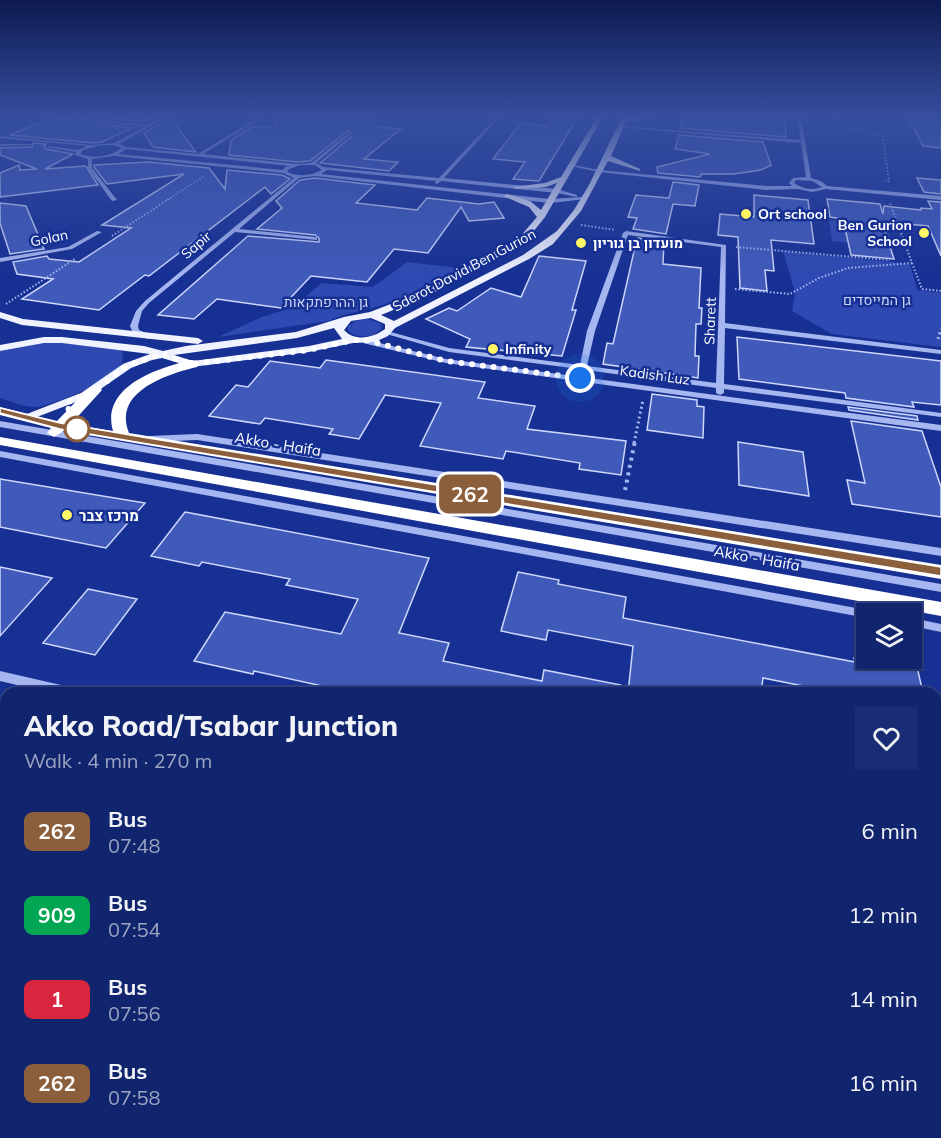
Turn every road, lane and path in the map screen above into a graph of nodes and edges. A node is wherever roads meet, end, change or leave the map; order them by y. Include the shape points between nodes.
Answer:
1 (92, 170) edge
2 (265, 170) edge
3 (323, 170) edge
4 (346, 170) edge
5 (570, 170) edge
6 (600, 170) edge
7 (606, 170) edge
8 (639, 170) edge
9 (808, 170) edge
10 (888, 170) edge
11 (449, 171) joint
12 (284, 172) joint
13 (625, 174) junction
14 (315, 175) junction
15 (298, 177) junction
16 (427, 178) junction
17 (564, 178) junction
18 (809, 179) junction
19 (442, 180) junction
20 (594, 180) junction
21 (878, 180) dead end
22 (791, 182) junction
23 (404, 184) junction
24 (516, 187) junction
25 (825, 187) junction
26 (798, 188) junction
27 (557, 191) junction
28 (887, 194) junction
29 (507, 196) junction
30 (941, 198) edge
31 (584, 199) junction
32 (114, 200) dead end
33 (550, 201) junction
34 (541, 218) junction
35 (568, 224) junction
36 (232, 230) junction
37 (99, 232) dead end
38 (626, 233) junction
39 (315, 239) dead end
40 (724, 246) junction
41 (0, 260) edge
42 (912, 263) junction
43 (723, 287) junction
44 (941, 291) edge
45 (0, 315) edge
46 (372, 315) junction
47 (343, 322) junction
48 (722, 325) junction
49 (389, 330) junction
50 (148, 337) junction
51 (353, 340) junction
52 (366, 340) junction
53 (240, 343) junction
54 (118, 345) junction
55 (0, 348) edge
56 (941, 352) edge
57 (161, 354) junction
58 (192, 364) junction
59 (127, 366) junction
60 (584, 367) junction
61 (580, 378) junction
62 (720, 386) junction
63 (645, 387) junction
64 (95, 390) junction
65 (720, 398) junction
66 (0, 411) edge
67 (941, 415) edge
68 (25, 417) junction
69 (0, 424) edge
70 (941, 428) edge
71 (56, 436) junction
72 (123, 436) junction
73 (142, 440) junction
74 (0, 441) edge
75 (0, 454) edge
76 (337, 458) junction
77 (302, 466) junction
78 (159, 469) junction
79 (179, 487) junction
80 (622, 502) junction
81 (941, 552) edge
82 (941, 572) edge
83 (941, 588) edge
84 (941, 609) edge
85 (856, 612) edge
86 (922, 624) edge
87 (941, 628) edge
88 (0, 676) edge
89 (48, 687) edge

1 - 32 street
2 - 12 street
3 - 14 street
4 - 16 street
5 - 17 main road, Sderot David Ben Gurion
6 - 20 main road, Sderot David Ben Gurion
7 - 13 street
8 - 22 street
9 - 18 street
10 - 21 path via 889,181
11 - 16 street
11 - 19 street
12 - 15 street
13 - 20 main road
13 - 26 street
14 - 15 street
14 - 23 street
15 - 36 street, Sapir
16 - 19 street
17 - 24 main road via 546,185
17 - 27 main road, Sderot David Ben Gurion
18 - 22 street
18 - 25 street
19 - 23 street
19 - 24 street
20 - 31 main road, Sderot David Ben Gurion
22 - 26 street
23 - 29 street
24 - 27 street
25 - 26 street
25 - 28 street
27 - 31 street
27 - 33 main road, Sderot David Ben Gurion
28 - 30 street
28 - 42 path
29 - 33 street
29 - 34 main road via 539,210
31 - 33 street
31 - 35 main road, Sderot David Ben Gurion
33 - 34 main road, Sderot David Ben Gurion
34 - 46 main road, Sderot David Ben Gurion via 507,250 425,294
35 - 38 path
35 - 49 main road, Sderot David Ben Gurion via 530,253
36 - 39 street
36 - 50 street, Sapir via 139,310 134,326
37 - 41 street, Golan via 70,248
38 - 40 street
38 - 60 street via 591,331
40 - 42 path
40 - 43 street, Sharett
42 - 43 path via 849,266 805,283 790,294
42 - 44 path via 922,289
43 - 48 street, Sharett
45 - 50 main road via 22,322
46 - 47 main road, Sderot David Ben Gurion
46 - 49 main road via 386,319
47 - 51 main road via 339,326 341,334
47 - 53 main road
48 - 56 street
48 - 62 street, Sharett
49 - 52 main road, Sderot David Ben Gurion
49 - 60 street, Kadish Luz via 449,350
50 - 53 main road
51 - 52 main road, Sderot David Ben Gurion
51 - 58 main road via 309,350
52 - 61 street, Kadish Luz via 446,361
53 - 57 main road
54 - 55 main road via 44,340
54 - 57 main road
54 - 59 main road via 129,353
57 - 58 main road
57 - 59 main road
58 - 72 highway via 149,378 129,393 118,415
59 - 64 main road
60 - 61 street
60 - 62 street, Kadish Luz
61 - 63 street, Kadish Luz
62 - 65 street, Sharett
62 - 67 street, Kadish Luz
63 - 65 street, Kadish Luz
63 - 80 path
64 - 68 main road
64 - 71 highway
65 - 70 street, Kadish Luz
66 - 68 highway, Akko - Haifa
68 - 71 highway, Akko - Haifa
69 - 71 street
71 - 72 highway, Akko - Haifa
71 - 74 highway, Akko - Haifa
71 - 78 highway, Akko - Haifa
71 - 83 street
72 - 73 highway, Akko - Haifa
73 - 76 street via 197,436
73 - 77 highway, Akko - Haifa
75 - 79 street
76 - 77 street
76 - 80 street
77 - 82 highway, Akko - Haifa
78 - 79 street
78 - 84 highway, Akko - Haifa
79 - 85 street
80 - 81 street
86 - 87 street
88 - 89 street

